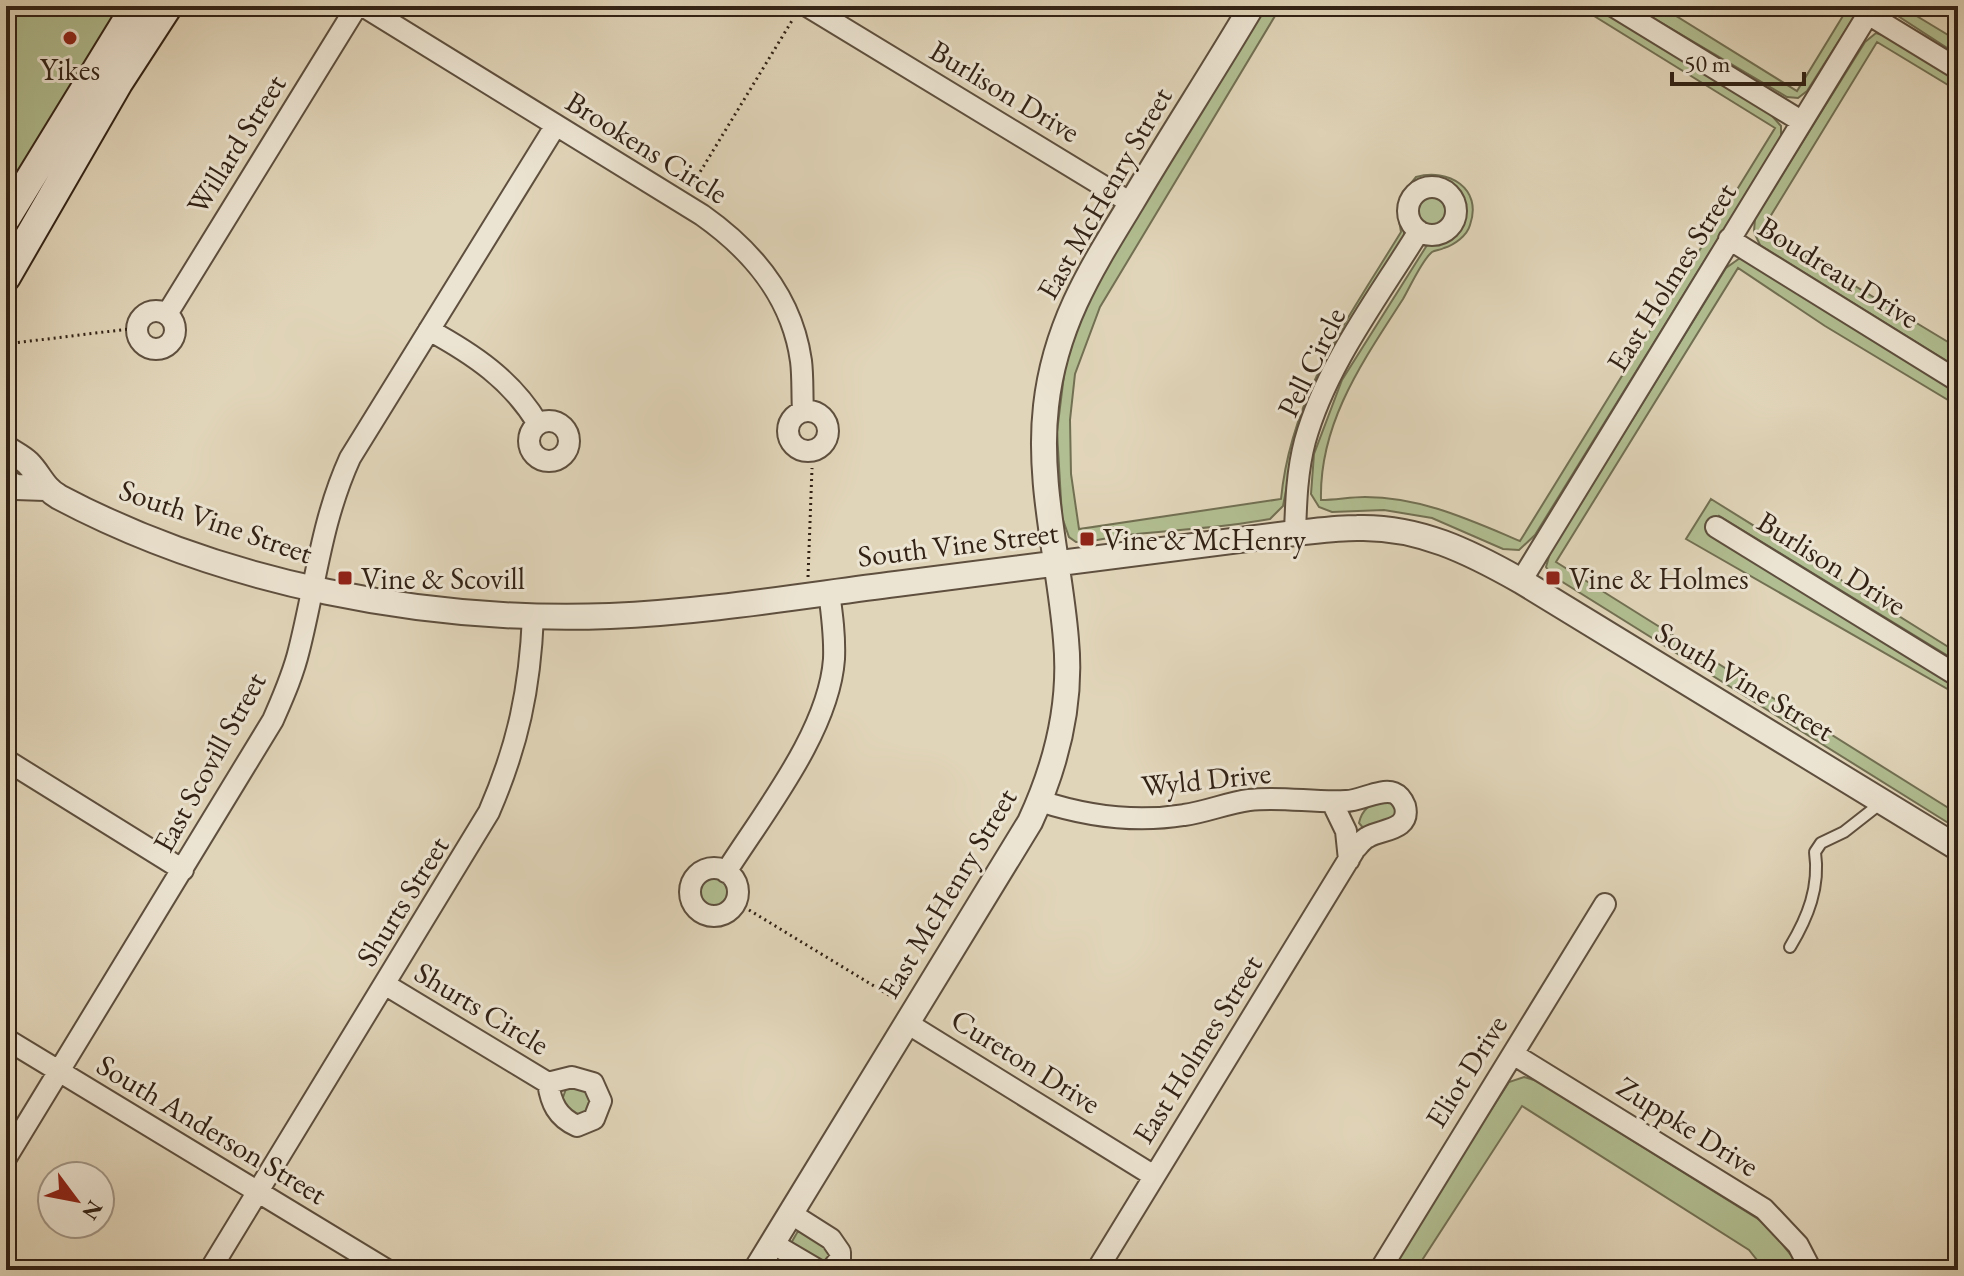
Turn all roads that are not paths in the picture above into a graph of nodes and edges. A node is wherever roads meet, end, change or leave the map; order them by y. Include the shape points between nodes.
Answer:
1 (136, 6) edge
2 (168, 6) edge
3 (357, 6) edge
4 (363, 6) edge
5 (1252, 6) edge
6 (1613, 6) edge
7 (1870, 10) edge
8 (800, 12) edge
9 (1958, 69) edge
10 (1801, 121) junction
11 (556, 125) junction
12 (1131, 203) junction
13 (6, 218) edge
14 (1419, 231) dead end
15 (1729, 239) junction
16 (6, 277) edge
17 (167, 314) junction
18 (429, 330) junction
19 (1958, 381) edge
20 (803, 411) dead end
21 (538, 424) dead end
22 (6, 448) edge
23 (6, 482) edge
24 (45, 488) junction
25 (1716, 527) dead end
26 (1295, 533) junction
27 (1057, 563) junction
28 (1521, 581) junction
29 (312, 588) junction
30 (829, 592) junction
31 (533, 616) junction
32 (1958, 676) edge
33 (6, 760) edge
34 (1040, 801) junction
35 (1882, 801) junction
36 (1332, 802) junction
37 (1958, 848) edge
38 (1349, 860) junction
39 (183, 870) junction
40 (726, 872) dead end
41 (1605, 904) dead end
42 (1790, 947) dead end
43 (386, 985) junction
44 (907, 1023) junction
45 (6, 1039) edge
46 (1513, 1054) junction
47 (59, 1072) junction
48 (548, 1083) dead end
49 (6, 1158) edge
50 (1154, 1176) junction
51 (258, 1192) junction
52 (790, 1213) junction
53 (772, 1243) junction
54 (210, 1270) edge
55 (387, 1270) edge
56 (756, 1270) edge
57 (818, 1270) edge
58 (831, 1270) edge
59 (1097, 1270) edge
60 (1380, 1270) edge
61 (1811, 1270) edge

1 - 13 main road
2 - 16 main road
3 - 17 street, Willard Street
4 - 11 street, Brookens Circle
5 - 12 street, East McHenry Street
6 - 10 street
7 - 9 street
7 - 10 street, East Holmes Street
8 - 12 street, Burlison Drive
10 - 15 street, East Holmes Street
11 - 18 street, East Scovill Street
11 - 20 street, Brookens Circle via 702,215 753,257 795,332
12 - 27 street, East McHenry Street via 1073,304 1052,366 1044,446
14 - 26 street, Pell Circle via 1319,402 1299,472
15 - 19 street, Boudreau Drive
15 - 28 street, East Holmes Street
17 - 17 street, Willard Street via 154,310 143,316 137,328 144,344 155,349 167,345 175,330
18 - 21 street via 509,384
18 - 29 street, East Scovill Street via 350,458 324,526
22 - 24 street, South Vine Street via 27,462
23 - 24 street, South Vine Street
24 - 29 street, South Vine Street via 184,550
25 - 32 street, Burlison Drive
26 - 27 street, South Vine Street
26 - 28 street, South Vine Street via 1358,528 1409,533 1475,555
27 - 30 street, South Vine Street
27 - 34 street, East McHenry Street via 1067,675 1058,742
28 - 35 street, South Vine Street
29 - 31 street, South Vine Street via 393,603
29 - 39 street, East Scovill Street via 299,651 273,720
30 - 31 street, South Vine Street via 672,612
30 - 40 street via 834,661 818,722
31 - 43 street, Shurts Street via 528,690 506,774 473,842
33 - 39 street
34 - 36 street, Wyld Drive via 1072,811 1156,819 1246,801
34 - 44 street, East McHenry Street
35 - 37 street, South Vine Street
35 - 42 lane via 1815,852 1811,902
36 - 38 street via 1346,831
36 - 38 street, Wyld Drive via 1395,793 1406,811 1395,829 1370,835
38 - 50 street, East Holmes Street
39 - 47 street, East Scovill Street
41 - 46 street, Eliot Drive
43 - 48 street, Shurts Circle
43 - 51 street, Shurts Street
44 - 50 street, Cureton Drive
44 - 52 street, East McHenry Street
45 - 47 street, South Anderson Street
46 - 60 street, Eliot Drive
46 - 61 street, Zuppke Drive via 1764,1209 1798,1245
47 - 49 street, East Scovill Street
47 - 51 street, South Anderson Street
50 - 59 street, East Holmes Street
51 - 54 street, Shurts Street
51 - 55 street, South Anderson Street
52 - 53 street, East McHenry Street
52 - 58 street via 831,1239 840,1252
53 - 56 street, East McHenry Street
53 - 57 street

